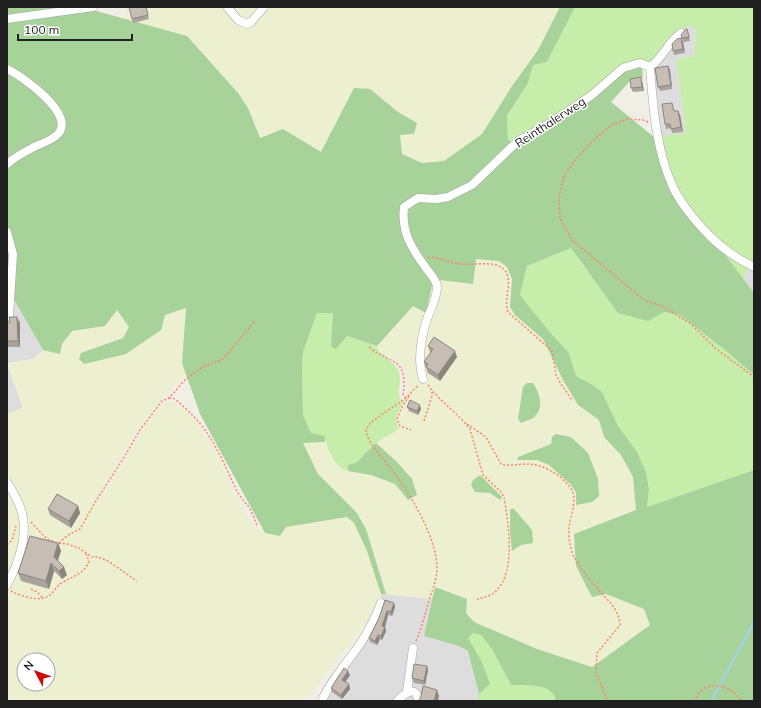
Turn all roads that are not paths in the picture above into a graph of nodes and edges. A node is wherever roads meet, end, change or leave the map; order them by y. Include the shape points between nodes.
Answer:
1 (93, 7) edge
2 (227, 7) edge
3 (264, 7) edge
4 (7, 19) edge
5 (681, 33) edge
6 (650, 67) junction
7 (7, 69) edge
8 (7, 164) edge
9 (7, 232) edge
10 (754, 267) edge
11 (9, 316) edge
12 (423, 379) road end
13 (7, 482) edge
14 (7, 585) edge
15 (381, 603) dead end
16 (413, 648) road end
17 (407, 692) junction
18 (322, 701) edge
19 (397, 701) edge
20 (418, 701) edge

1 - 4 street
2 - 3 street via 238,20 247,24
5 - 6 street
6 - 10 street via 661,153 673,187 681,202 715,241
6 - 12 street, Reinthalerweg via 640,63 624,68 592,95 518,141 472,185 448,197 418,198 404,207 406,234 412,248 437,284 421,352 420,368
7 - 8 street via 28,82 46,98 57,112 61,127 53,138
9 - 11 street via 13,254
13 - 14 street via 17,500 24,529 14,569
15 - 18 street via 361,644
16 - 17 street
17 - 19 street
17 - 20 street via 416,694

